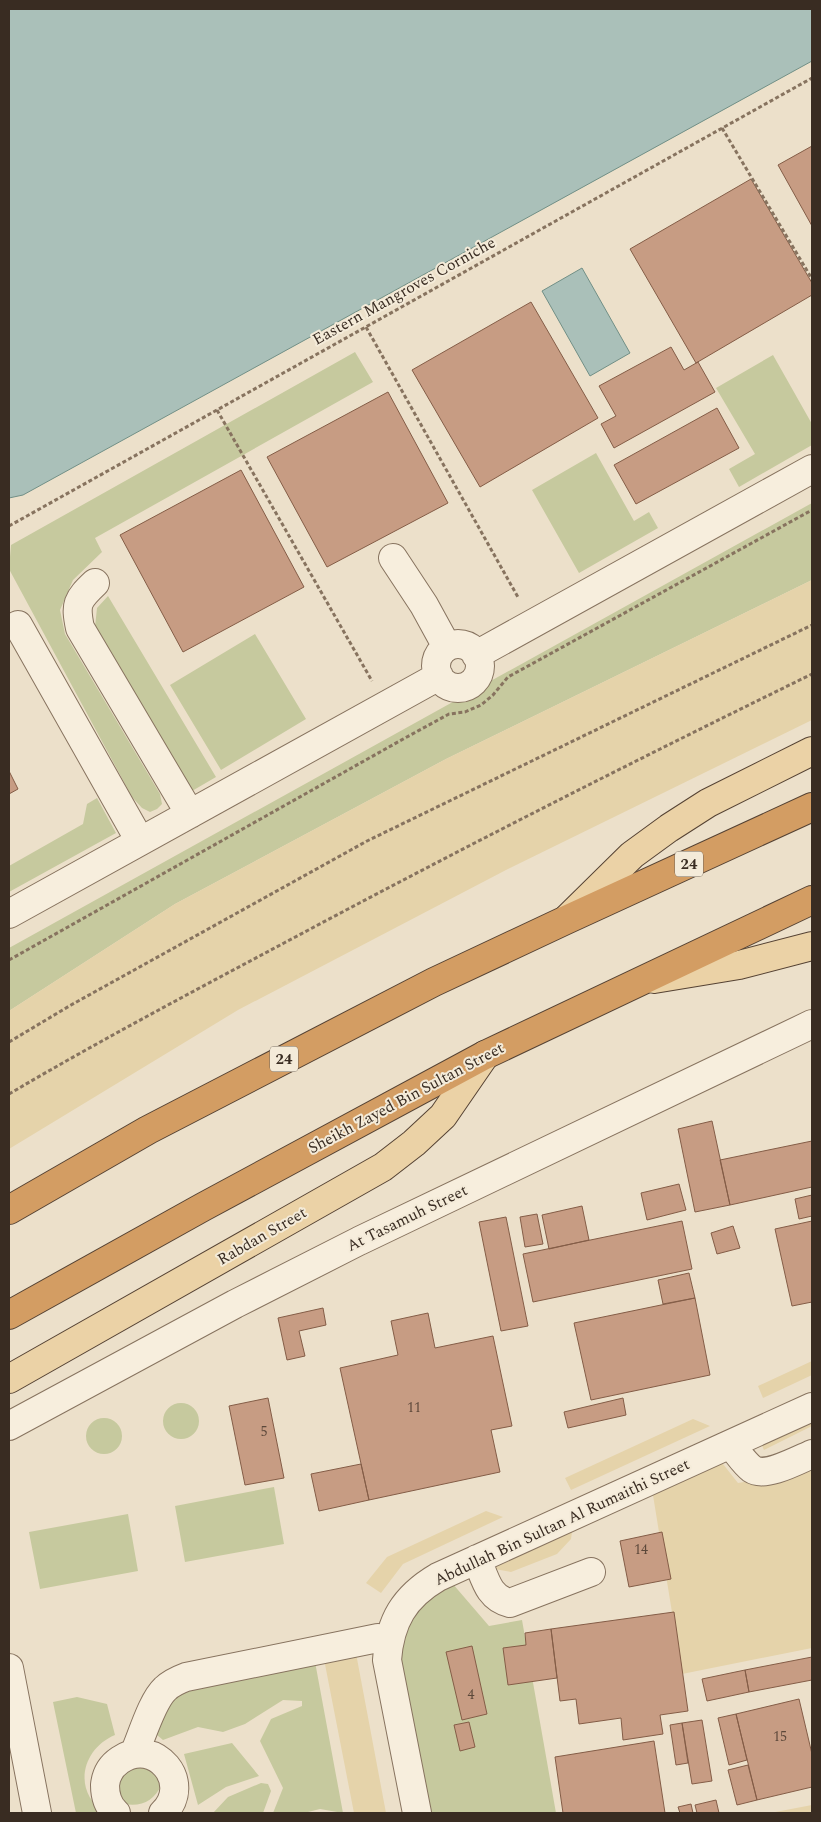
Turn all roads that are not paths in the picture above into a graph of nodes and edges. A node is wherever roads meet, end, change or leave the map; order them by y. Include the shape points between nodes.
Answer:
1 (812, 469) edge
2 (393, 558) dead end
3 (94, 583) dead end
4 (18, 625) dead end
5 (447, 647) junction
6 (476, 655) junction
7 (439, 676) junction
8 (812, 751) edge
9 (812, 807) edge
10 (190, 814) junction
11 (140, 841) junction
12 (812, 900) edge
13 (9, 914) edge
14 (566, 920) junction
15 (812, 946) edge
16 (640, 981) junction
17 (812, 1024) edge
18 (485, 1056) junction
19 (9, 1210) edge
20 (9, 1315) edge
21 (9, 1379) edge
22 (812, 1408) edge
23 (9, 1426) edge
24 (731, 1445) junction
25 (812, 1454) edge
26 (477, 1559) junction
27 (591, 1572) dead end
28 (378, 1638) dead end
29 (9, 1668) edge
30 (134, 1754) junction
31 (37, 1813) edge
32 (116, 1813) edge
33 (163, 1813) edge
34 (417, 1813) edge

1 - 6 street
2 - 5 street via 424,604
3 - 10 street via 80,597 76,612 80,628
4 - 11 street
5 - 6 street via 459,644
5 - 7 street via 437,658
6 - 7 street via 479,670 465,687 451,687
7 - 10 street
8 - 14 main road via 708,802 669,828 632,855
9 - 14 highway, 24
10 - 11 street
11 - 13 street
12 - 16 highway, Sheikh Zayed Bin Sultan Street
14 - 19 highway, 24 via 434,982 165,1121
15 - 16 main road via 739,965
16 - 18 highway, Sheikh Zayed Bin Sultan Street
17 - 23 street, At Tasamuh Street via 359,1241
18 - 20 highway, Sheikh Zayed Bin Sultan Street
18 - 21 main road, Rabdan Street via 443,1116 383,1167
22 - 24 street, Abdullah Bin Sultan Al Rumaithi Street
24 - 25 street via 749,1467 758,1472 769,1471
24 - 26 street, Abdullah Bin Sultan Al Rumaithi Street
26 - 27 street via 495,1597 510,1603
26 - 34 street, Abdullah Bin Sultan Al Rumaithi Street via 438,1577 412,1596 398,1616 388,1641 387,1660
28 - 30 street via 186,1677 175,1682 157,1699
29 - 31 street
30 - 32 street via 116,1763 109,1771 105,1791 107,1801
30 - 33 street via 145,1753 163,1762 170,1770 175,1790

